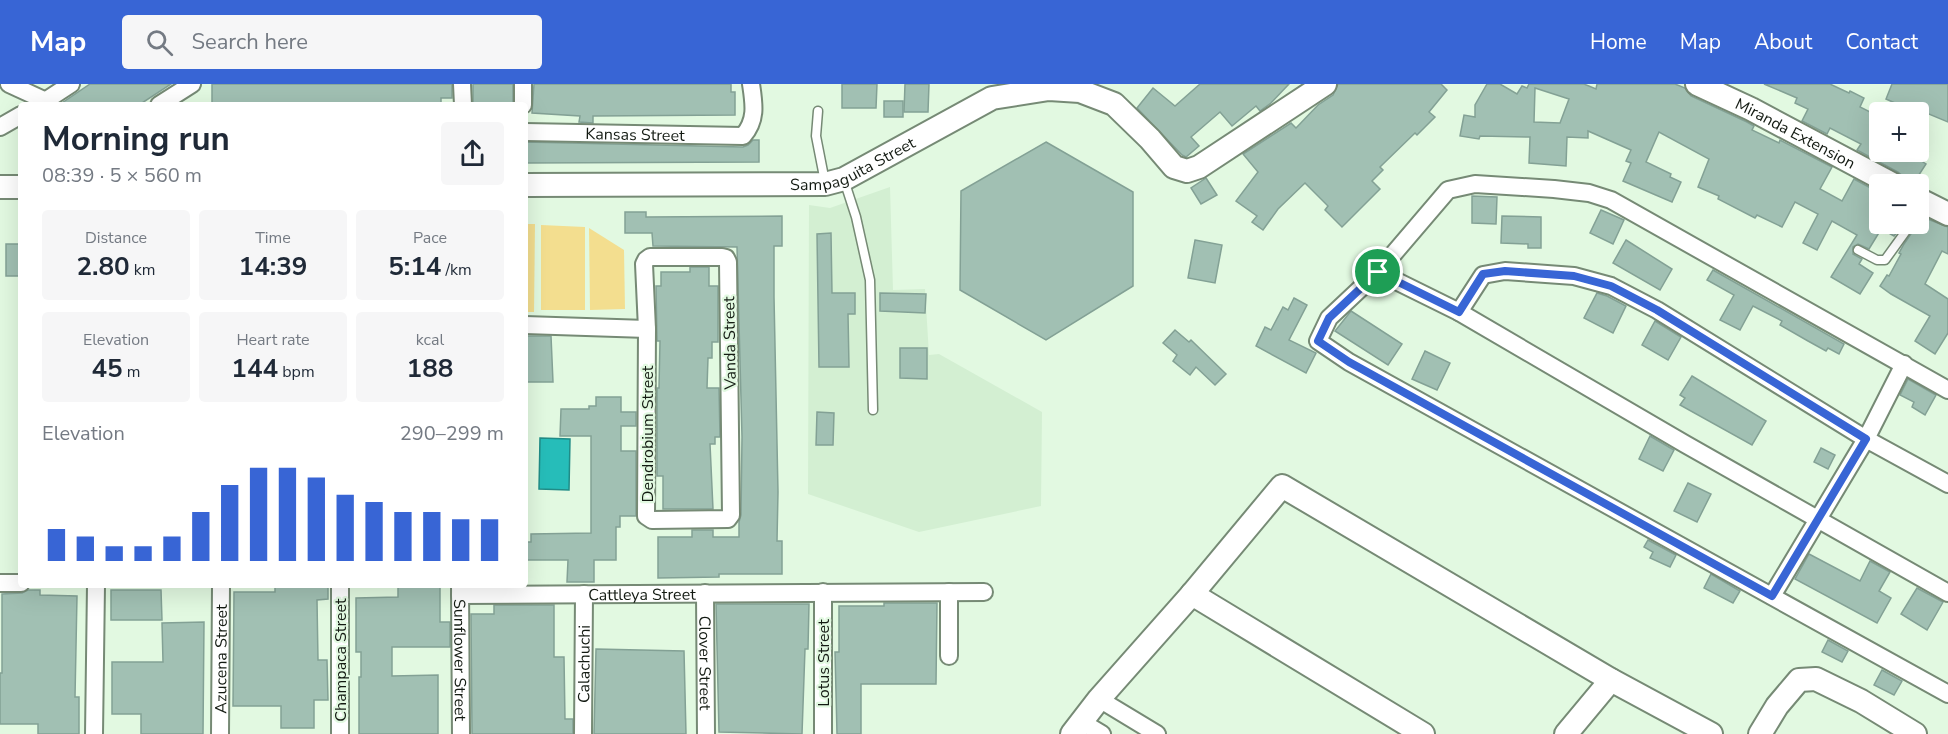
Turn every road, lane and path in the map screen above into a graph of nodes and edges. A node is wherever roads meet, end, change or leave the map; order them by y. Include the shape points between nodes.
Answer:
1 (9, 84) edge
2 (71, 84) edge
3 (192, 84) edge
4 (462, 84) edge
5 (523, 84) edge
6 (752, 84) edge
7 (1325, 84) edge
8 (1697, 84) edge
9 (40, 102) edge
10 (44, 102) edge
11 (164, 102) edge
12 (463, 102) edge
13 (523, 102) edge
14 (818, 111) dead end
15 (18, 117) edge
16 (0, 127) edge
17 (528, 132) edge
18 (1873, 174) edge
19 (835, 182) junction
20 (528, 185) edge
21 (0, 187) edge
22 (18, 187) edge
23 (1929, 207) edge
24 (1948, 214) edge
25 (1904, 234) edge
26 (1858, 250) dead end
27 (645, 264) joint
28 (1378, 272) junction
29 (1459, 312) junction
30 (528, 325) edge
31 (647, 328) junction
32 (1904, 364) junction
33 (1948, 390) edge
34 (873, 410) dead end
35 (1866, 439) junction
36 (1948, 484) edge
37 (731, 515) joint
38 (1818, 519) junction
39 (0, 583) edge
40 (18, 583) edge
41 (96, 588) edge
42 (221, 588) edge
43 (340, 588) edge
44 (460, 590) edge
45 (823, 592) junction
46 (949, 592) junction
47 (984, 592) dead end
48 (705, 593) junction
49 (1948, 593) edge
50 (584, 594) junction
51 (1192, 594) junction
52 (1772, 596) junction
53 (949, 656) dead end
54 (1611, 680) junction
55 (1948, 694) edge
56 (1099, 699) junction
57 (1077, 728) edge
58 (94, 734) edge
59 (220, 734) edge
60 (340, 734) edge
61 (461, 734) edge
62 (583, 734) edge
63 (706, 734) edge
64 (823, 734) edge
65 (1102, 734) edge
66 (1157, 734) edge
67 (1423, 734) edge
68 (1566, 734) edge
69 (1711, 734) edge
70 (1760, 734) edge
71 (1915, 734) edge

1 - 9 street
2 - 10 street
3 - 11 street
4 - 12 street
5 - 13 street
6 - 17 street, Kansas Street via 755,109 743,136
7 - 19 street, Sampaguita Street via 1199,167 1187,171 1174,167 1114,104 1080,91 1049,89 992,98
8 - 18 street, Miranda Extension
14 - 19 lane via 816,136
15 - 16 street
19 - 20 street, Sampaguita Street
19 - 34 lane via 856,217 870,280
21 - 22 street
23 - 24 street
25 - 26 lane via 1885,260
27 - 31 street, Dendrobium Street
27 - 37 street, Vanda Street via 650,257 722,257 728,262
28 - 29 street
28 - 32 street via 1448,190 1475,184 1589,193 1611,200
28 - 52 street via 1329,318 1318,341 1349,362
29 - 35 street via 1483,274 1505,271 1574,276 1611,286 1657,310
29 - 38 street
30 - 31 street
31 - 37 street, Dendrobium Street via 646,516 652,520 728,519
32 - 33 street
32 - 35 street
35 - 36 street
35 - 38 street
38 - 49 street
38 - 52 street
39 - 40 street
41 - 58 street
42 - 59 street, Azucena Street
43 - 60 street, Champaca Street
44 - 50 street, Cattleya Street
44 - 61 street, Sunflower Street
45 - 46 street, Cattleya Street
45 - 48 street, Cattleya Street
45 - 64 street, Lotus Street
46 - 47 street, Cattleya Street
46 - 53 street
48 - 50 street, Cattleya Street
48 - 63 street, Clover Street
50 - 62 street, Calachuchi
51 - 54 street via 1282,486
51 - 56 street
51 - 67 street
52 - 55 street
54 - 68 street
54 - 69 street
56 - 57 street
56 - 66 street
57 - 65 street
70 - 71 street via 1777,706 1800,680 1816,679

